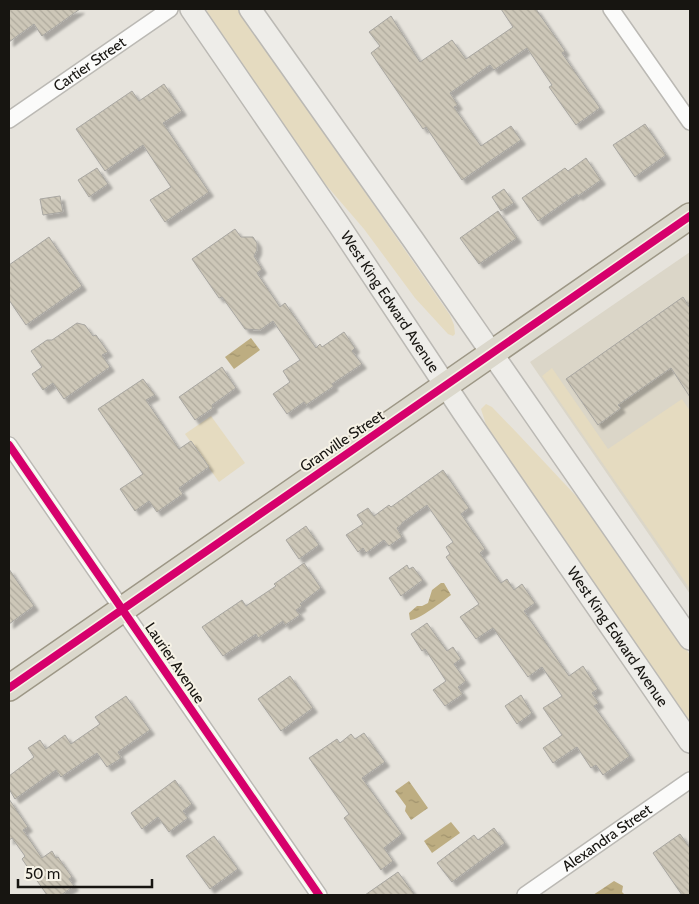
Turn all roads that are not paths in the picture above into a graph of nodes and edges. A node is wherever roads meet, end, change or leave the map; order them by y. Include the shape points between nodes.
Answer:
1 (170, 9) edge
2 (191, 9) edge
3 (250, 9) edge
4 (611, 9) edge
5 (9, 120) edge
6 (690, 122) edge
7 (690, 216) edge
8 (492, 353) junction
9 (446, 386) junction
10 (9, 445) edge
11 (122, 610) junction
12 (690, 639) edge
13 (9, 688) edge
14 (690, 742) edge
15 (690, 780) edge
16 (319, 895) edge
17 (525, 895) edge

1 - 5 street, Cartier Street
2 - 9 main road, West King Edward Avenue
3 - 8 main road
4 - 6 street
7 - 8 highway, Granville Street
8 - 9 highway, Granville Street
8 - 12 main road
9 - 11 highway, Granville Street
9 - 14 main road, West King Edward Avenue
10 - 11 street, Laurier Avenue
11 - 13 highway, Granville Street
11 - 16 street, Laurier Avenue
15 - 17 street, Alexandra Street

